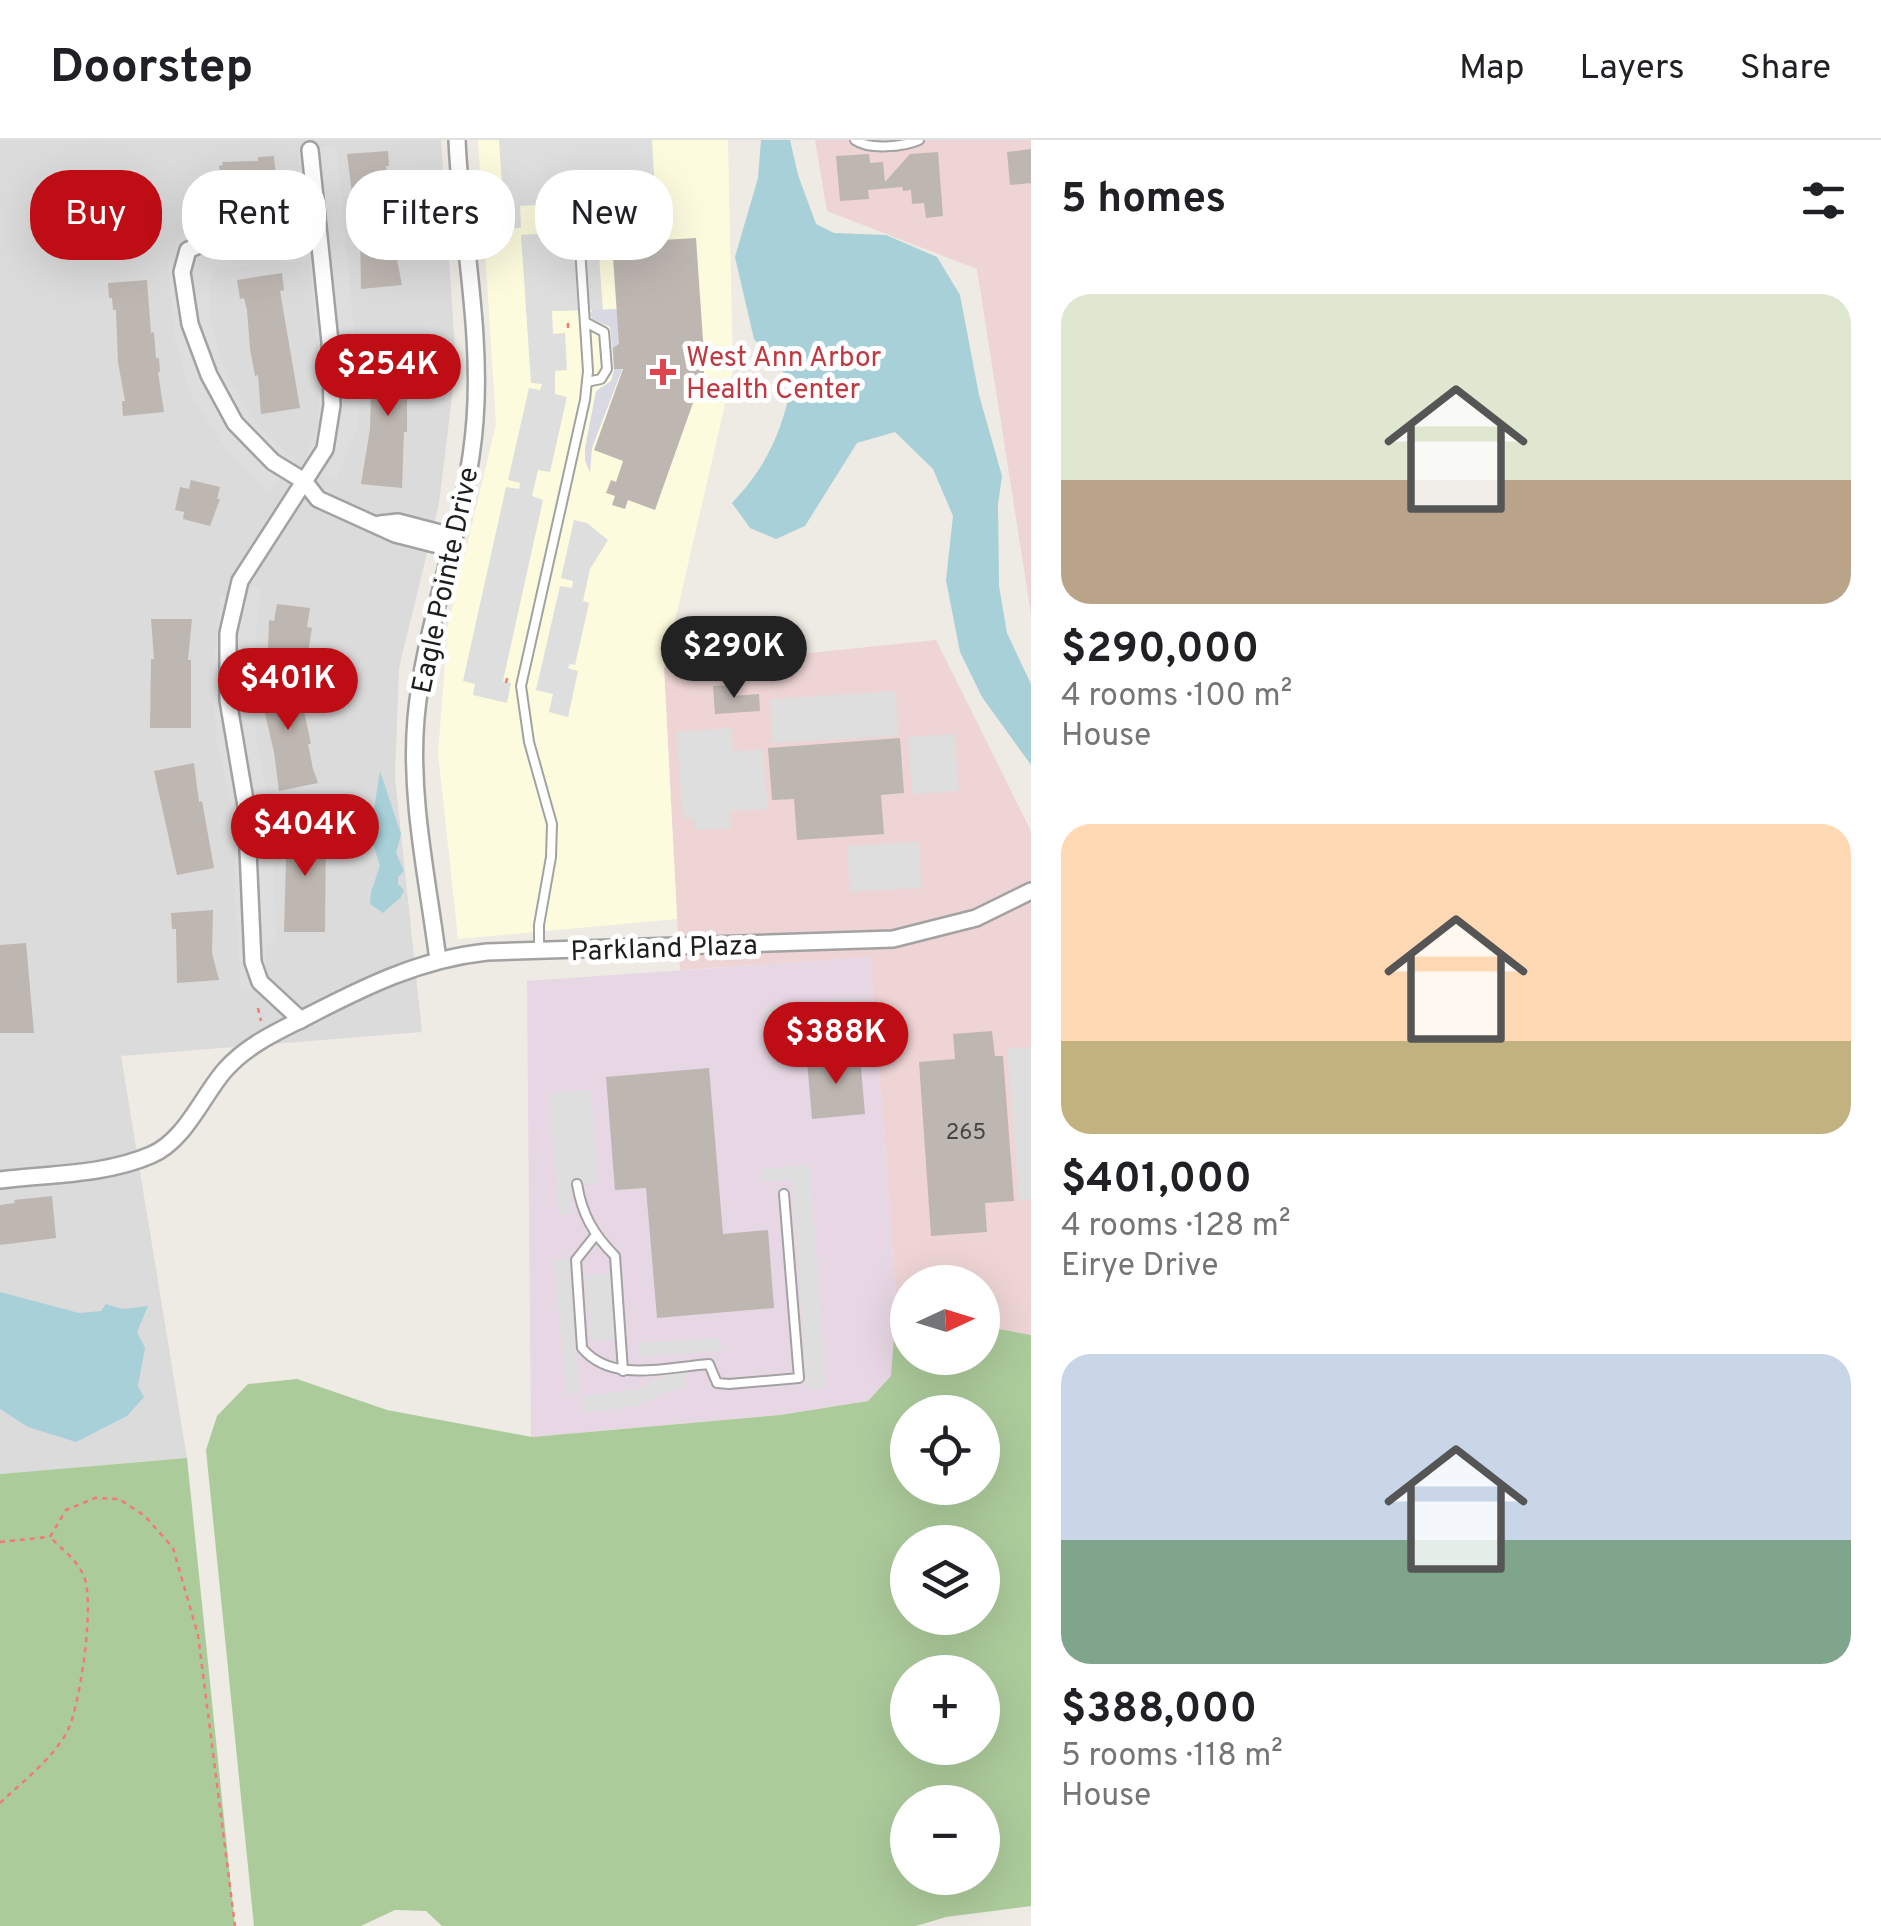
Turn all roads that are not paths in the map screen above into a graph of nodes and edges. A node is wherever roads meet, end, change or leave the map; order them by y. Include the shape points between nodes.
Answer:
1 (457, 140) edge
2 (855, 140) edge
3 (919, 140) edge
4 (310, 150) dead end
5 (312, 170) edge
6 (185, 260) edge
7 (321, 260) edge
8 (581, 260) edge
9 (585, 322) junction
10 (587, 382) junction
11 (304, 482) junction
12 (451, 542) junction
13 (1031, 891) edge
14 (539, 950) junction
15 (438, 960) junction
16 (300, 1020) junction
17 (0, 1180) edge
18 (576, 1184) dead end
19 (784, 1194) dead end
20 (595, 1236) junction
21 (623, 1370) junction

1 - 12 street, Eagle Pointe Drive via 476,364 475,422
2 - 3 lane via 865,146
4 - 5 street
6 - 11 street via 190,324 209,375 235,423
7 - 11 street via 332,405 325,449
8 - 9 lane
9 - 10 lane
9 - 10 lane via 604,332 607,370 602,379
10 - 14 lane via 521,686 552,824
11 - 12 street via 318,499
11 - 16 street via 240,581 228,633 228,700 246,806 253,962 260,982
12 - 15 street, Eagle Pointe Drive via 416,719 415,776
13 - 14 street, Parkland Plaza via 976,918 893,938
14 - 15 street, Parkland Plaza
15 - 16 street, Parkland Plaza via 366,985
16 - 17 street, Parkland Plaza via 264,1037 225,1070 196,1115 154,1154 106,1168
18 - 20 lane
19 - 21 lane via 799,1378 717,1382 708,1364
20 - 21 lane via 615,1256
20 - 21 lane via 576,1260 582,1348 604,1367

